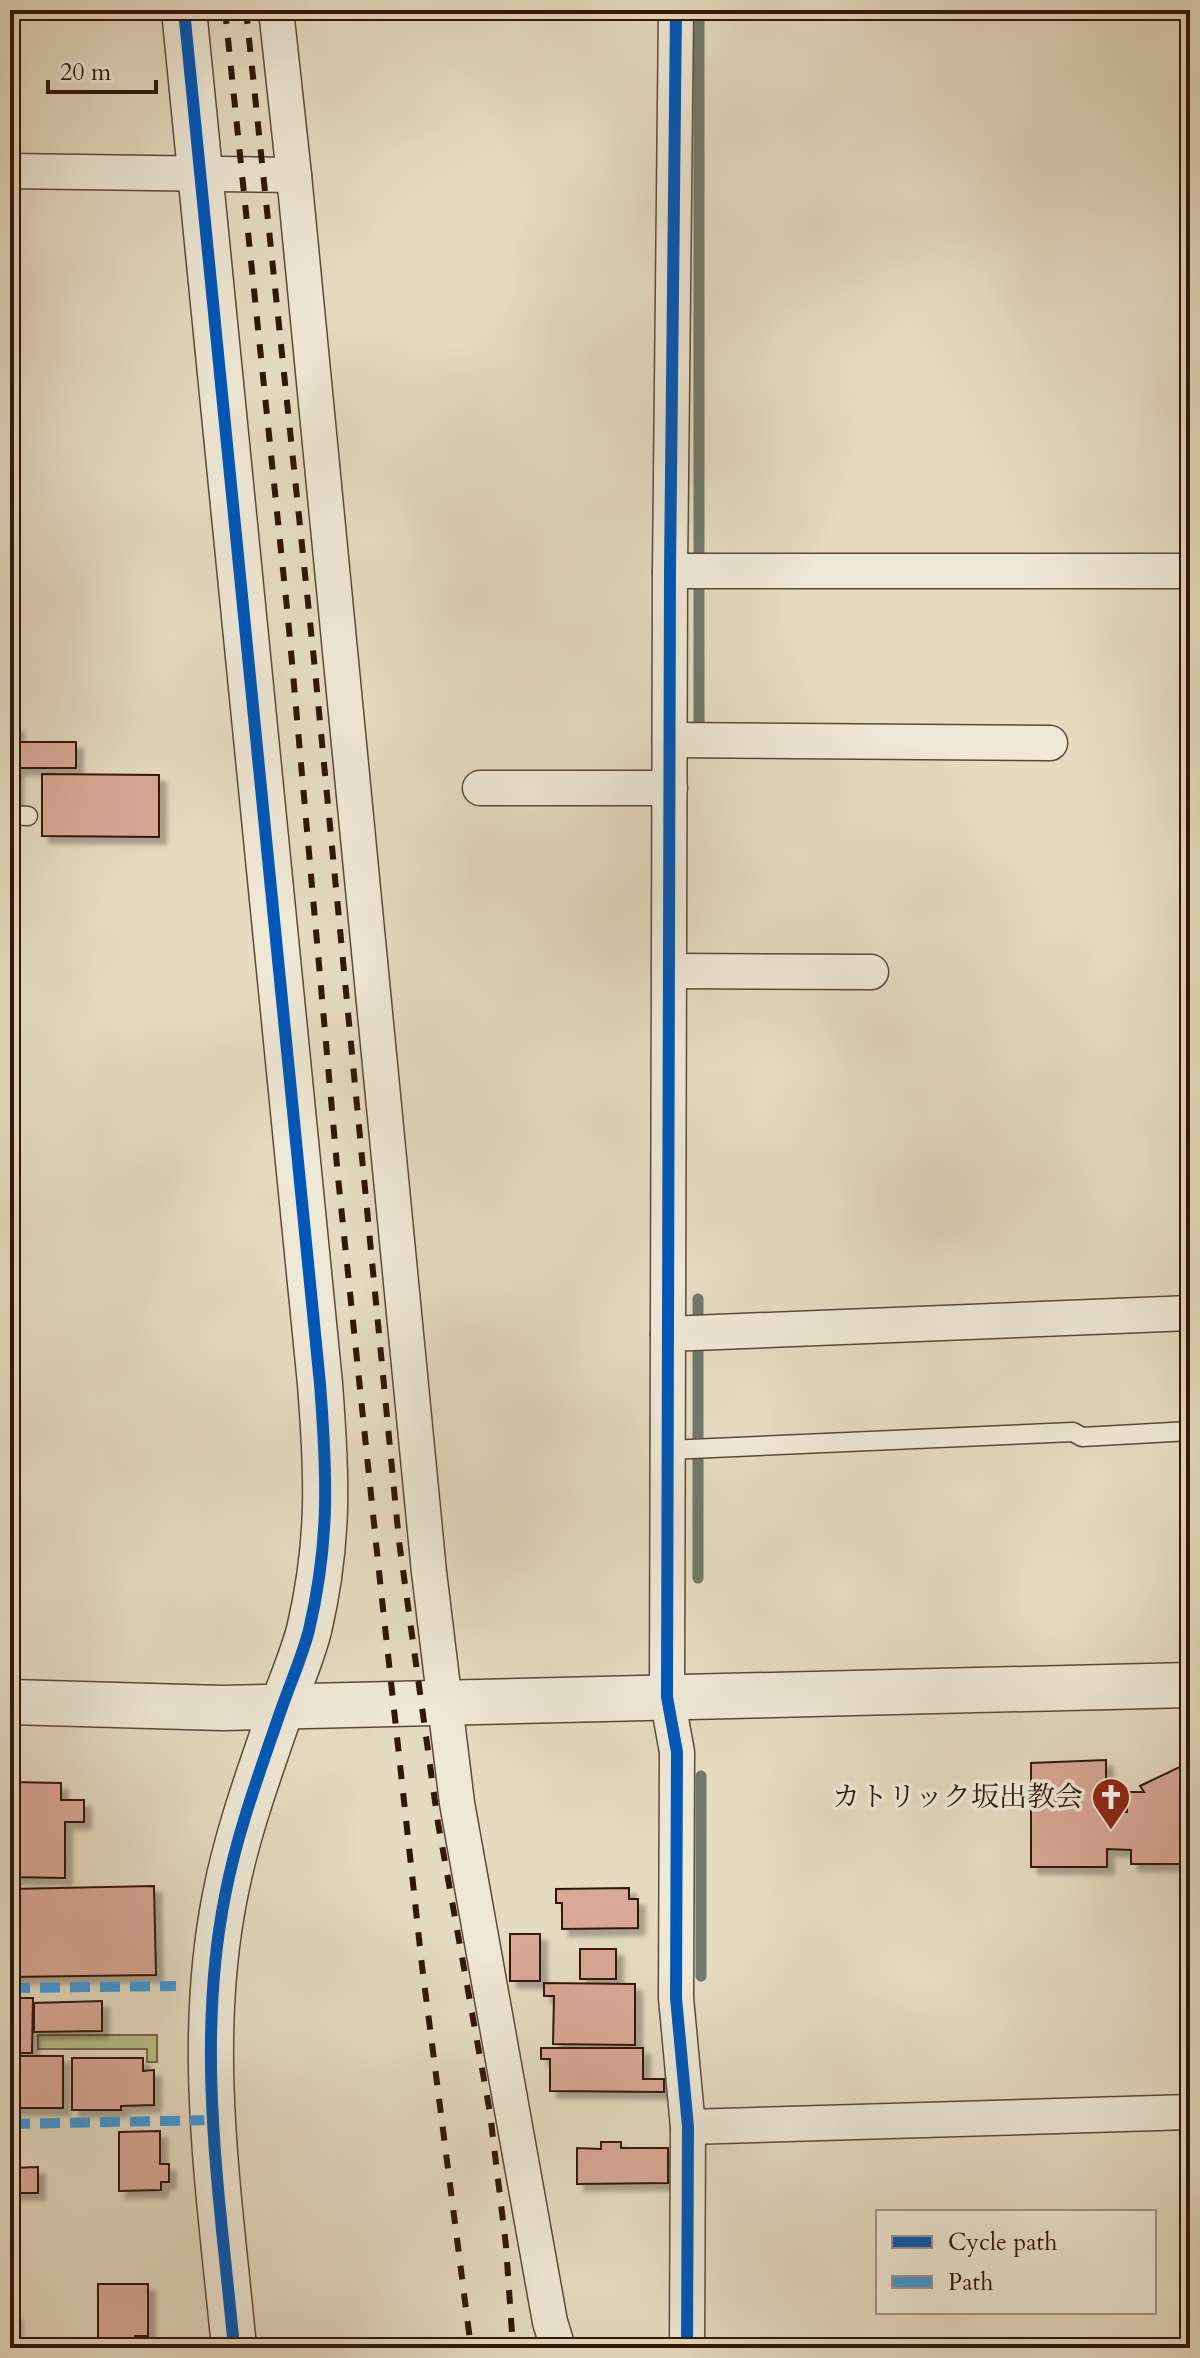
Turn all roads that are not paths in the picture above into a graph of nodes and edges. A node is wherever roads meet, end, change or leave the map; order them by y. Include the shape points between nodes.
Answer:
1 (184, 10) edge
2 (276, 10) edge
3 (676, 10) edge
4 (10, 171) edge
5 (200, 173) junction
6 (294, 175) junction
7 (672, 571) junction
8 (1190, 571) edge
9 (689, 740) junction
10 (1050, 743) dead end
11 (480, 788) dead end
12 (670, 788) junction
13 (670, 971) junction
14 (871, 972) dead end
15 (1190, 1313) edge
16 (686, 1334) junction
17 (1190, 1431) edge
18 (678, 1450) junction
19 (1190, 1685) edge
20 (667, 1697) junction
21 (10, 1702) edge
22 (444, 1702) junction
23 (283, 1706) junction
24 (1190, 2112) edge
25 (688, 2127) junction
26 (234, 2348) edge
27 (558, 2348) edge
28 (687, 2348) edge

1 - 5 street
2 - 6 street
3 - 7 street
4 - 5 street
5 - 6 street
5 - 23 street via 327,1478 319,1585
6 - 22 street
7 - 8 street
7 - 9 street
9 - 10 street
9 - 12 street
11 - 12 street
12 - 13 street
13 - 14 street
13 - 16 street
15 - 16 street
16 - 18 street
17 - 18 lane
18 - 20 street
19 - 20 street
20 - 22 street
20 - 25 street via 677,1752 676,1998
21 - 23 street
22 - 23 street
22 - 27 street via 460,1818
23 - 26 street via 253,1789 225,1894 213,1972 210,2095
24 - 25 street
25 - 28 street

